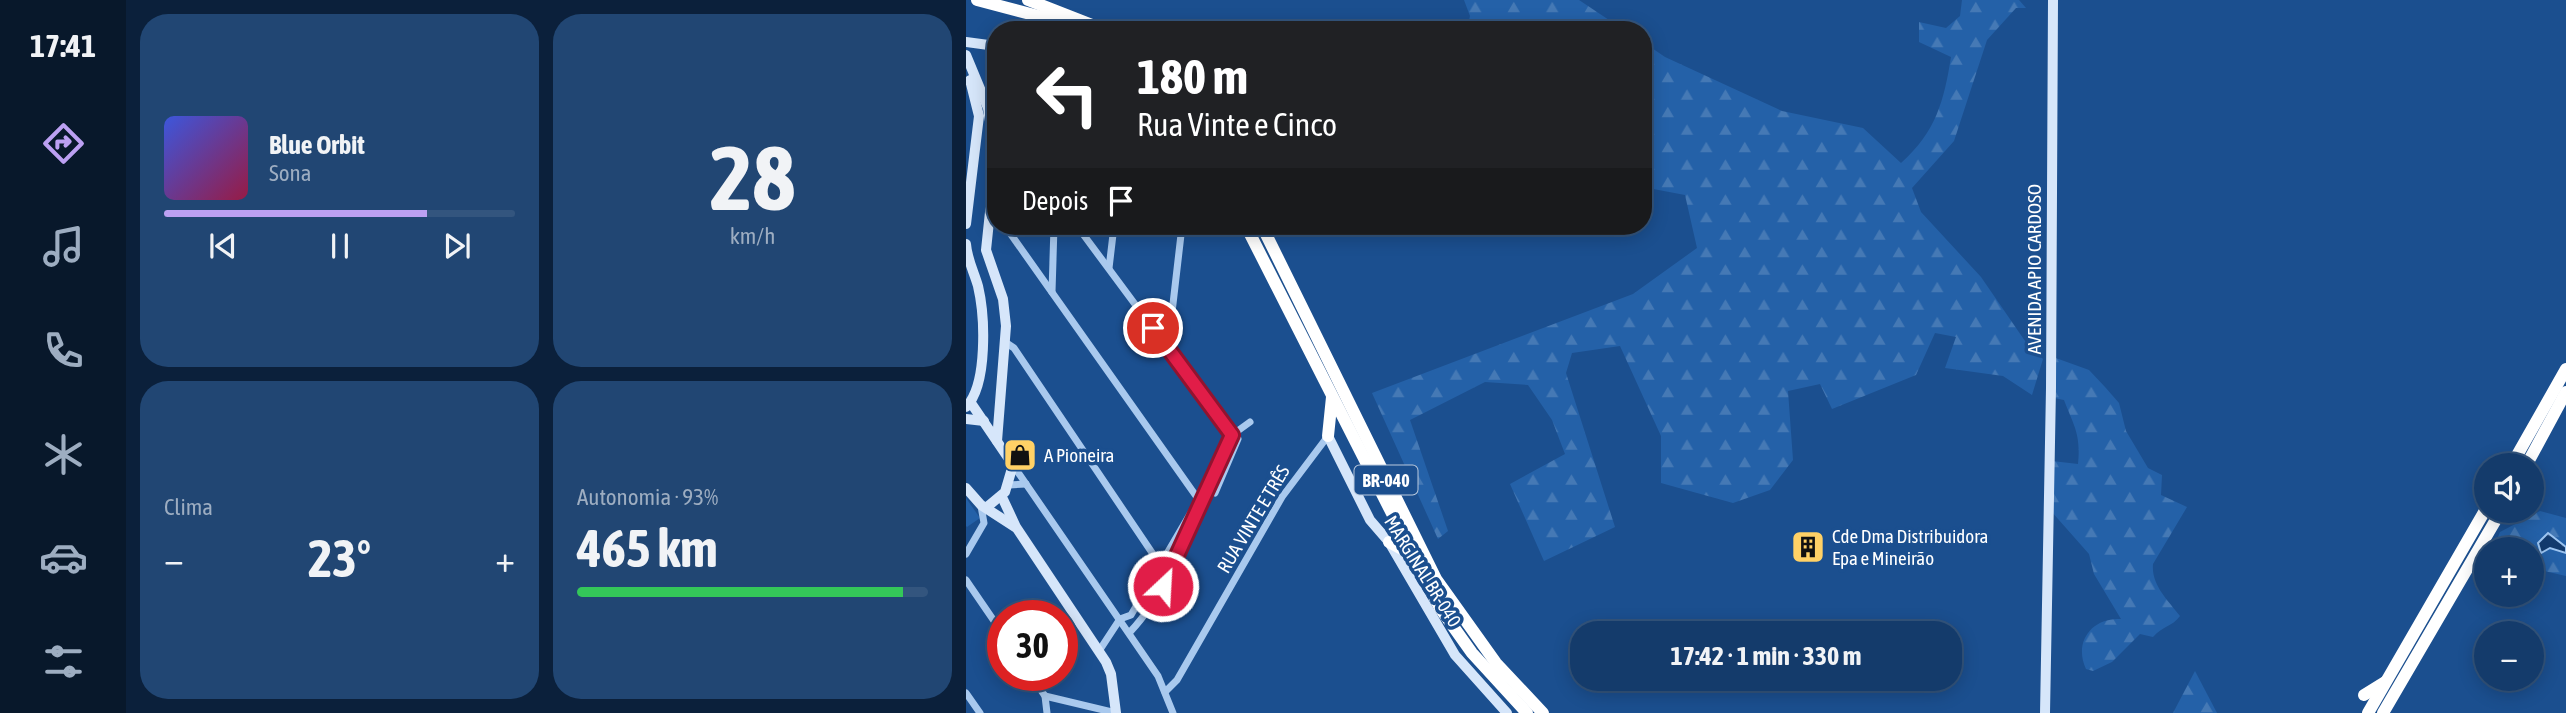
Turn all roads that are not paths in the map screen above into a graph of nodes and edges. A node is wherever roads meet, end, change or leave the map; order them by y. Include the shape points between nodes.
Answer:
1 (977, 0) edge
2 (1028, 0) edge
3 (1060, 0) edge
4 (2053, 0) edge
5 (1052, 21) edge
6 (1083, 21) edge
7 (1092, 21) edge
8 (966, 36) edge
9 (970, 43) edge
10 (966, 55) edge
11 (966, 70) edge
12 (987, 106) edge
13 (966, 225) edge
14 (989, 235) edge
15 (1011, 235) edge
16 (1054, 235) edge
17 (1084, 235) edge
18 (1113, 235) edge
19 (1181, 235) edge
20 (1251, 235) edge
21 (1266, 235) edge
22 (966, 244) edge
23 (1109, 268) junction
24 (1051, 293) junction
25 (1005, 342) junction
26 (1168, 348) junction
27 (2566, 369) edge
28 (2566, 392) edge
29 (1332, 396) junction
30 (968, 402) edge
31 (966, 419) edge
32 (984, 421) junction
33 (1250, 422) dead end
34 (1232, 435) junction
35 (1328, 436) junction
36 (997, 441) junction
37 (2518, 453) edge
38 (2533, 453) edge
39 (1013, 465) junction
40 (1026, 484) junction
41 (1009, 485) junction
42 (966, 488) edge
43 (1215, 493) dead end
44 (1002, 497) junction
45 (1199, 502) junction
46 (984, 506) junction
47 (2478, 523) edge
48 (2494, 523) edge
49 (1016, 527) junction
50 (2046, 538) junction
51 (1389, 541) junction
52 (966, 554) edge
53 (1413, 555) junction
54 (1161, 566) junction
55 (966, 580) edge
56 (987, 611) edge
57 (1120, 619) junction
58 (1130, 632) junction
59 (1099, 651) junction
60 (2385, 682) junction
61 (1042, 691) edge
62 (1165, 692) junction
63 (966, 693) edge
64 (2364, 695) dead end
65 (1045, 696) junction
66 (980, 713) edge
67 (1047, 713) edge
68 (1116, 713) edge
69 (1173, 713) edge
70 (1507, 713) edge
71 (1527, 713) edge
72 (1543, 713) edge
73 (2040, 713) edge
74 (2045, 713) edge
75 (2368, 713) edge
76 (2383, 713) edge

1 - 5 highway
2 - 6 highway
3 - 7 highway
4 - 50 main road, AVENIDA APIO CARDOSO via 2052,388
8 - 9 main road
10 - 12 main road
11 - 13 main road via 979,116
14 - 25 main road via 986,250 1003,299
15 - 24 street
16 - 24 street
17 - 23 street
18 - 23 street
19 - 26 street
20 - 29 highway, BR-040
21 - 72 highway, BR-040 via 1436,579 1496,663
22 - 30 main road via 982,329 979,386
23 - 26 street
24 - 45 street
25 - 36 main road
25 - 54 street via 1014,348
26 - 34 street
27 - 37 highway
28 - 38 highway
29 - 35 highway
29 - 53 highway, BR-040
30 - 32 main road
31 - 32 main road
32 - 36 main road
33 - 34 street
34 - 43 street via 1239,442
34 - 45 street
35 - 51 main road, MARGINAL BR-040 via 1370,520
35 - 62 street, RUA VINTE E TRÊS via 1282,497 1177,680
36 - 39 main road
39 - 40 street
39 - 41 main road
40 - 41 street
40 - 57 street
41 - 44 main road
42 - 46 main road
44 - 46 main road
44 - 49 main road
45 - 54 street
45 - 58 street via 1163,586
46 - 49 main road
46 - 52 street via 984,523
47 - 60 highway
48 - 76 highway
49 - 59 main road
50 - 73 main road, AVENIDA APIO CARDOSO via 2042,552
50 - 74 main road, AVENIDA APIO CARDOSO
51 - 53 highway
51 - 70 main road, MARGINAL BR-040 via 1455,655
53 - 71 highway, BR-040 via 1440,608 1472,653
54 - 57 street via 1131,615
55 - 56 street
57 - 58 street
57 - 59 street
58 - 62 street
59 - 68 main road via 1111,674
60 - 64 highway
60 - 75 highway
61 - 65 street
62 - 69 street
63 - 66 street
65 - 67 street
65 - 68 street

